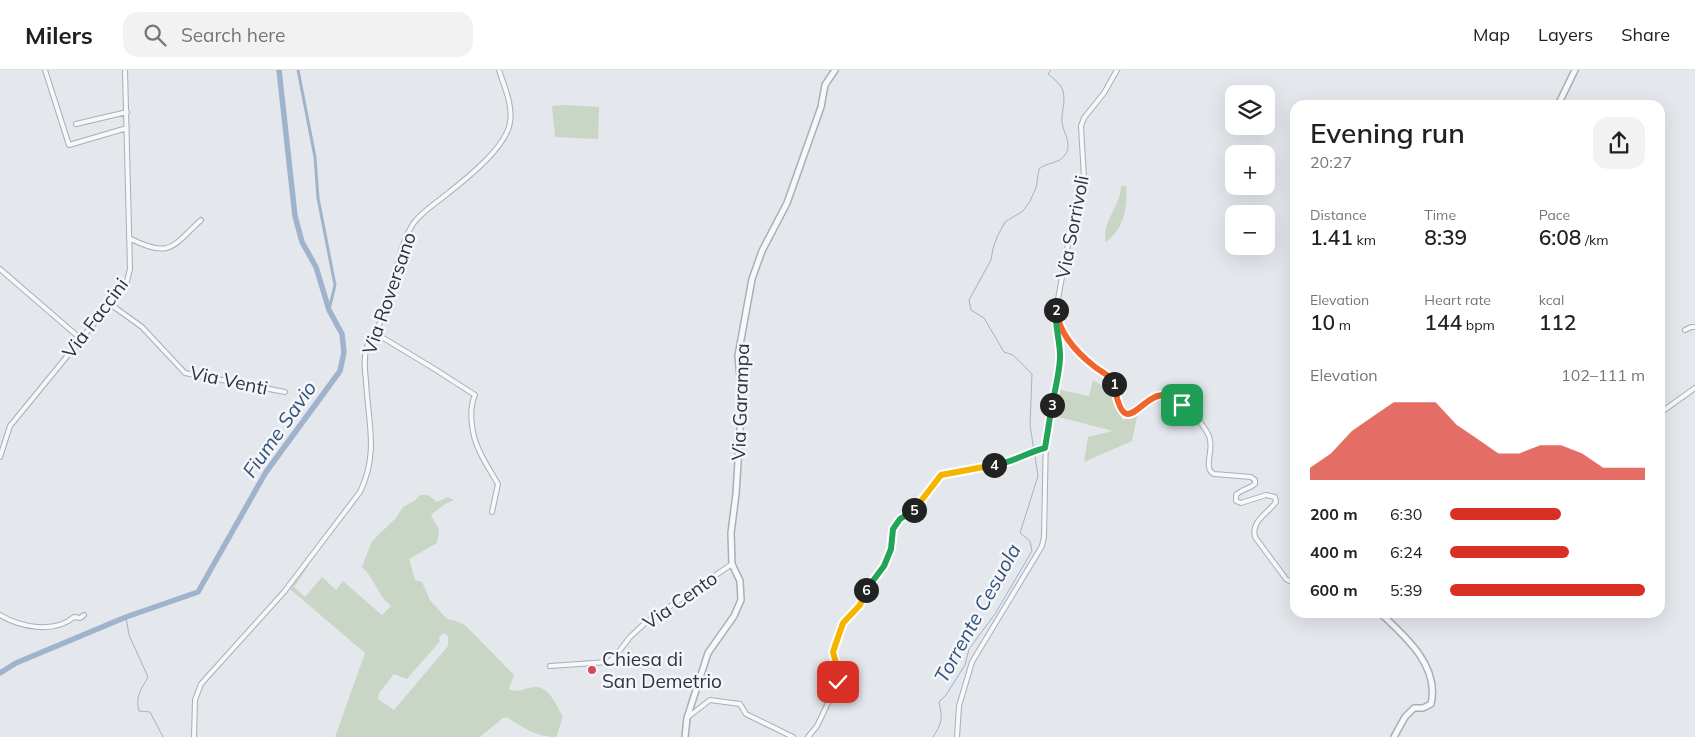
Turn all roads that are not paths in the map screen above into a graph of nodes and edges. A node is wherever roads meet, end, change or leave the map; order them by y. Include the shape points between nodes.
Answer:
1 (45, 70) edge
2 (125, 70) edge
3 (500, 70) edge
4 (835, 70) edge
5 (1117, 70) edge
6 (1575, 70) edge
7 (1560, 100) edge
8 (127, 112) junction
9 (76, 124) dead end
10 (127, 128) junction
11 (202, 220) dead end
12 (130, 238) junction
13 (0, 269) edge
14 (110, 304) junction
15 (1056, 310) junction
16 (1695, 327) edge
17 (1685, 330) dead end
18 (375, 334) junction
19 (81, 339) junction
20 (1695, 388) edge
21 (285, 392) dead end
22 (1665, 409) edge
23 (1045, 448) junction
24 (0, 457) edge
25 (492, 512) dead end
26 (732, 564) junction
27 (1290, 581) edge
28 (0, 615) edge
29 (84, 615) dead end
30 (1386, 618) edge
31 (550, 666) dead end
32 (687, 718) junction
33 (194, 737) edge
34 (685, 737) edge
35 (793, 737) edge
36 (808, 737) edge
37 (957, 737) edge
38 (1394, 737) edge

1 - 10 street via 69,145
2 - 8 street, Via Faccini
3 - 18 street, Via Roversano via 510,110 508,131 489,156 418,217 399,255 385,313
4 - 26 street, Via Garampa via 825,84 821,107 787,203 762,251 752,279 738,356 742,398 731,533
5 - 15 street, Via Sorrivoli via 1081,126 1084,178
6 - 7 street
8 - 9 street
8 - 10 street, Via Faccini
10 - 12 street, Via Faccini
11 - 12 street via 169,249
12 - 14 street, Via Faccini via 128,276
13 - 19 street
14 - 19 street, Via Faccini
14 - 21 street, Via Venti via 142,327 185,373
15 - 23 street via 1060,360
15 - 27 street via 1062,330 1076,349 1110,376 1118,405 1124,412 1136,412 1157,396 1170,396 1200,423 1209,436 1212,449 1208,466 1210,472 1255,480 1255,484 1240,490 1236,501 1241,503 1266,495 1275,497 1276,502 1255,524 1254,532
16 - 17 street
18 - 25 street via 475,396 472,401 478,449 498,484
18 - 33 street, Via Roversano via 365,357 373,447 367,478 360,492 284,592 201,684 195,700
19 - 24 street, Via Faccini via 10,426
20 - 22 street
23 - 36 street via 1006,463 941,475 919,505 900,519 893,529 891,549 884,566 867,588 860,605 843,623 833,652 838,682 817,726
23 - 37 street via 1042,546 972,662 958,706
26 - 31 street, Via Cento via 644,624 608,662
26 - 32 street, Via Garampa via 740,582 742,600 708,654
28 - 29 street via 18,624 48,626 67,623
30 - 38 street via 1416,650 1434,691 1431,704 1414,708
32 - 34 street, Via Garampa
32 - 35 street via 710,700 734,702 740,704 746,714

